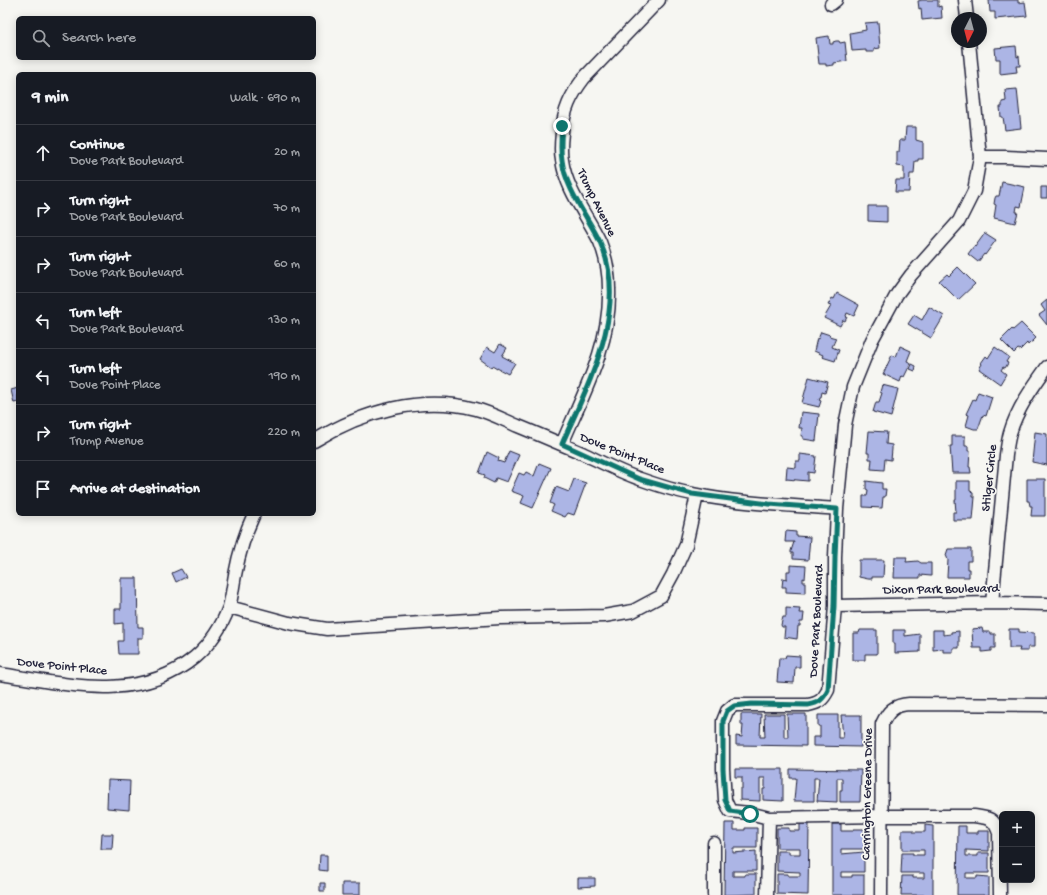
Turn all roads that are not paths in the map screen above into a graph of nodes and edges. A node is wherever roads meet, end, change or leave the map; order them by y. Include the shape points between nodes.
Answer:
1 (659, 0) edge
2 (964, 0) edge
3 (966, 12) edge
4 (970, 48) edge
5 (980, 157) junction
6 (1047, 159) edge
7 (1047, 367) edge
8 (316, 440) edge
9 (562, 444) junction
10 (697, 495) junction
11 (837, 509) junction
12 (253, 516) edge
13 (992, 603) junction
14 (1047, 604) edge
15 (834, 606) junction
16 (229, 607) junction
17 (0, 674) edge
18 (1047, 705) edge
19 (881, 816) junction
20 (769, 818) junction
21 (714, 843) dead end
22 (714, 895) edge
23 (767, 895) edge
24 (881, 895) edge
25 (1000, 895) edge

1 - 9 street, Trump Avenue via 584,78 576,88 563,117 562,161 572,191 604,253 609,291 607,327 601,351
2 - 3 street
4 - 5 street, Dove Park Boulevard
5 - 6 street
5 - 11 street, Dove Park Boulevard via 974,191 959,221 910,275 897,294 862,363 853,387 845,425
7 - 13 street, Stilger Circle via 1023,403 1009,434
8 - 9 street, Dove Point Place via 344,425 385,410 446,404 476,410
9 - 10 street, Dove Point Place via 639,479
10 - 11 street, Dove Point Place
10 - 16 street via 686,545 664,591 661,596 634,611 604,616 500,618 327,629 289,623
11 - 15 street, Dove Park Boulevard
12 - 16 street, Dove Point Place via 242,546
13 - 14 street, Dixon Park Boulevard
13 - 15 street, Dixon Park Boulevard
15 - 20 street, Dove Park Boulevard via 828,690 823,699 816,704 808,705 734,706 727,711 723,721 725,800 730,811
16 - 17 street, Dove Point Place via 222,624 200,652 182,667 153,681 138,685 106,687
18 - 19 street, Carrington Greene Drive via 909,704 891,709 882,724
19 - 20 street, Dove Park Boulevard
19 - 24 street, Carrington Greene Drive
19 - 25 street, Dove Park Boulevard via 989,818 996,824 999,833
20 - 23 street
21 - 22 street

